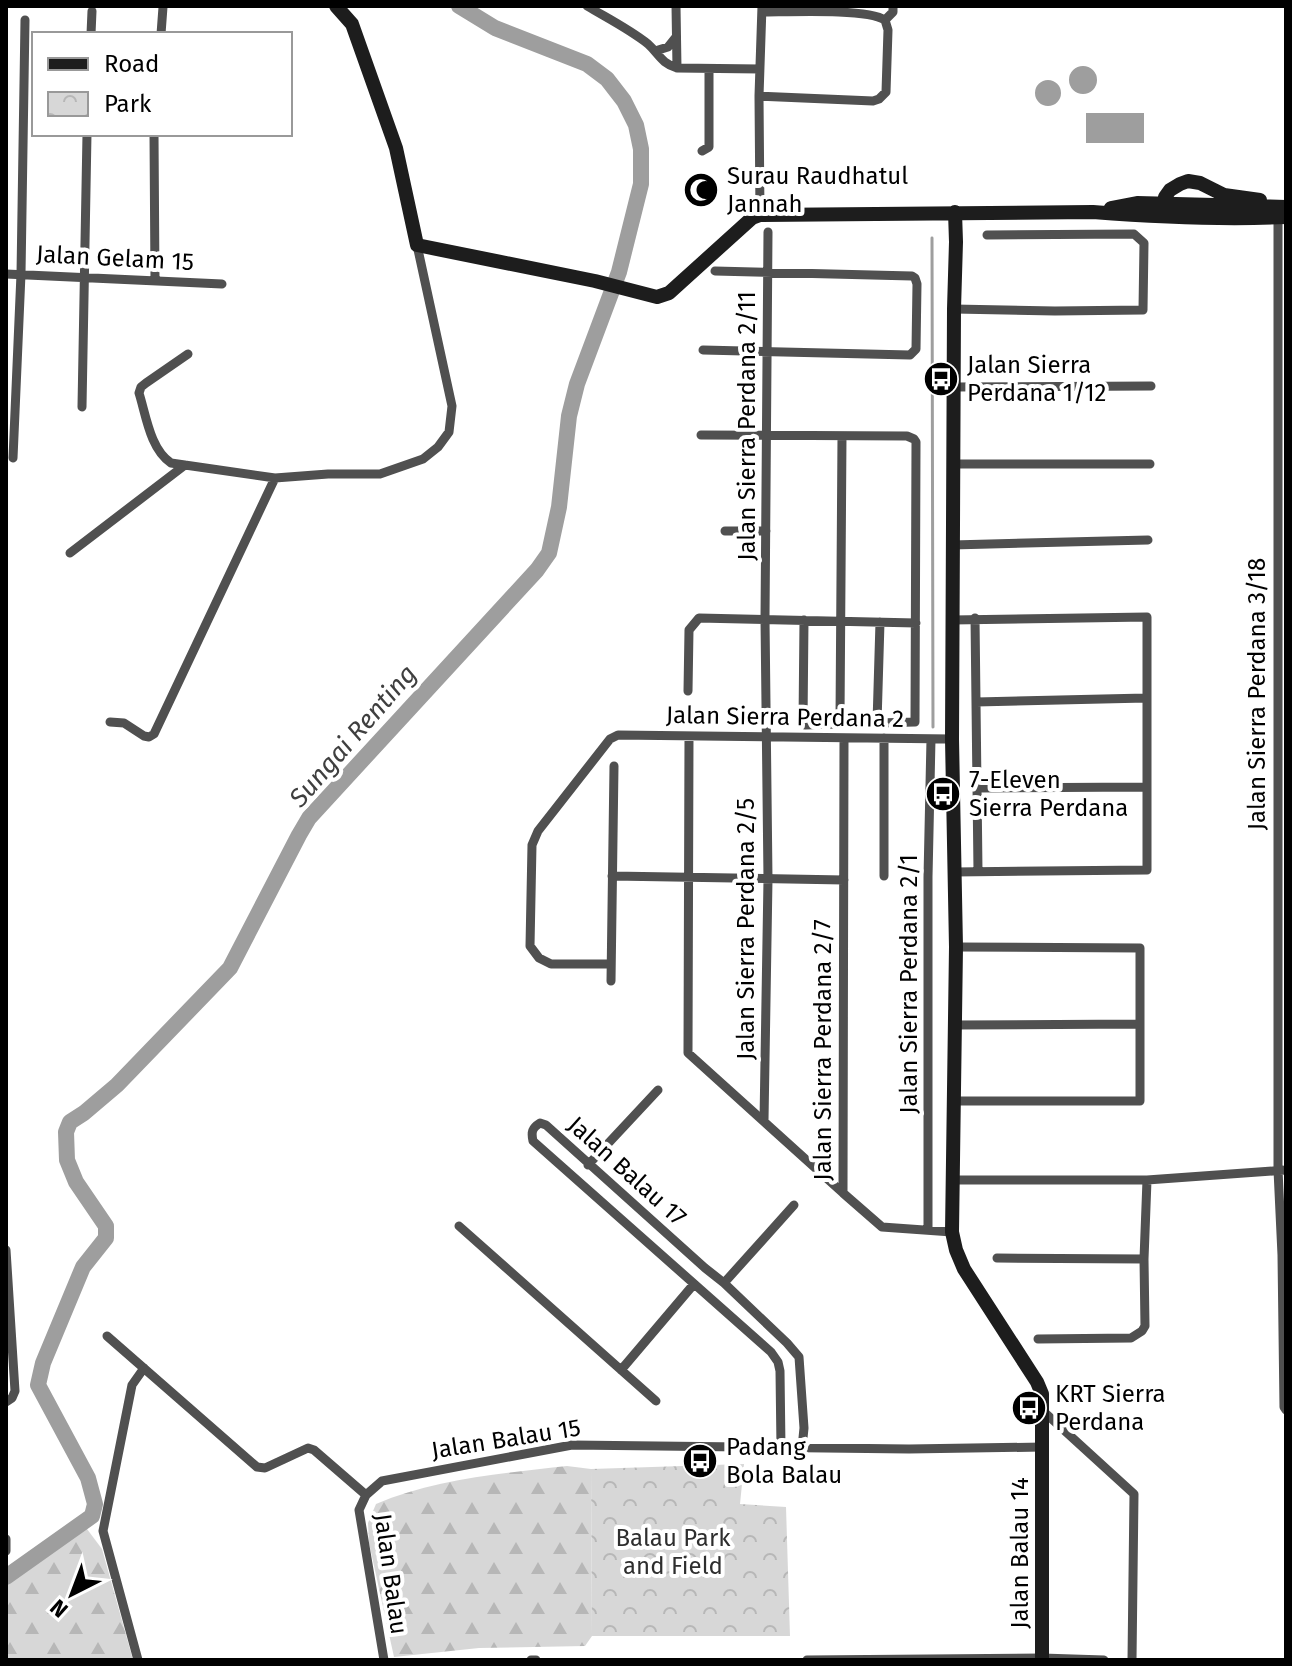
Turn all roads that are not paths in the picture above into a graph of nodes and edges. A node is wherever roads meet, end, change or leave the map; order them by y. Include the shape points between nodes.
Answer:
1 (336, 6) edge
2 (587, 6) edge
3 (676, 6) edge
4 (893, 6) edge
5 (163, 7) edge
6 (762, 9) edge
7 (850, 10) edge
8 (92, 11) dead end
9 (25, 20) dead end
10 (885, 20) junction
11 (91, 32) edge
12 (161, 32) edge
13 (676, 37) junction
14 (655, 51) junction
15 (677, 68) junction
16 (709, 69) junction
17 (760, 69) junction
18 (759, 96) junction
19 (29, 119) edge
20 (87, 136) edge
21 (154, 136) edge
22 (702, 151) dead end
23 (1166, 210) junction
24 (1283, 211) edge
25 (955, 212) junction
26 (760, 215) junction
27 (768, 232) dead end
28 (987, 235) dead end
29 (1281, 238) edge
30 (417, 245) junction
31 (715, 271) dead end
32 (768, 272) junction
33 (6, 274) edge
34 (21, 274) junction
35 (85, 276) junction
36 (155, 280) junction
37 (222, 284) dead end
38 (954, 309) junction
39 (1282, 322) edge
40 (703, 350) dead end
41 (767, 351) junction
42 (188, 354) dead end
43 (1151, 386) dead end
44 (953, 387) junction
45 (1282, 402) edge
46 (82, 407) dead end
47 (701, 435) dead end
48 (767, 436) junction
49 (842, 436) junction
50 (13, 458) dead end
51 (953, 464) junction
52 (1150, 464) dead end
53 (185, 465) junction
54 (275, 478) junction
55 (1282, 483) edge
56 (725, 531) dead end
57 (766, 531) junction
58 (1148, 540) dead end
59 (952, 545) junction
60 (70, 553) dead end
61 (1282, 554) edge
62 (975, 618) junction
63 (765, 619) junction
64 (804, 620) junction
65 (952, 620) junction
66 (840, 621) junction
67 (880, 622) junction
68 (916, 623) junction
69 (1282, 632) edge
70 (688, 691) dead end
71 (1146, 698) junction
72 (976, 702) junction
73 (1282, 706) edge
74 (110, 722) dead end
75 (689, 736) junction
76 (766, 736) junction
77 (884, 738) junction
78 (844, 739) junction
79 (931, 739) junction
80 (952, 739) junction
81 (614, 766) dead end
82 (1282, 784) edge
83 (1146, 787) junction
84 (978, 788) junction
85 (1282, 864) edge
86 (978, 871) junction
87 (954, 872) junction
88 (612, 876) junction
89 (884, 876) dead end
90 (689, 877) junction
91 (768, 879) junction
92 (844, 880) junction
93 (1282, 936) edge
94 (956, 947) junction
95 (611, 964) junction
96 (611, 981) dead end
97 (1282, 1014) edge
98 (1140, 1024) junction
99 (955, 1025) junction
100 (658, 1090) dead end
101 (1282, 1091) edge
102 (954, 1101) junction
103 (764, 1121) junction
104 (588, 1165) junction
105 (1282, 1170) edge
106 (952, 1180) junction
107 (1147, 1180) junction
108 (843, 1193) junction
109 (794, 1205) dead end
110 (459, 1226) dead end
111 (928, 1229) junction
112 (952, 1232) junction
113 (6, 1250) edge
114 (1284, 1255) edge
115 (997, 1258) dead end
116 (1144, 1259) junction
117 (724, 1283) junction
118 (694, 1284) junction
119 (1285, 1334) edge
120 (107, 1336) dead end
121 (1038, 1339) dead end
122 (144, 1368) junction
123 (621, 1370) junction
124 (9, 1400) edge
125 (656, 1401) dead end
126 (1285, 1408) edge
127 (1043, 1411) junction
128 (1043, 1447) junction
129 (781, 1448) junction
130 (802, 1448) junction
131 (366, 1495) junction
132 (6, 1539) edge
133 (6, 1551) edge
134 (1042, 1659) edge
135 (138, 1660) edge
136 (384, 1660) edge
137 (807, 1660) edge
138 (863, 1660) edge
139 (948, 1660) edge
140 (1104, 1660) edge
141 (1132, 1660) edge

1 - 30 street via 352,24 396,148
2 - 14 street
3 - 13 street
4 - 10 street
5 - 12 street
6 - 7 street
6 - 17 street
7 - 10 street
8 - 11 street
9 - 19 street
10 - 18 street via 886,92 879,99
13 - 14 street
13 - 15 street
14 - 15 street
15 - 16 street
16 - 17 street
16 - 22 street via 709,147
17 - 18 street
18 - 26 street
19 - 34 street
20 - 35 street
21 - 36 street
23 - 24 street
23 - 24 street via 1170,190 1188,181
23 - 25 street via 1137,203 1093,212
24 - 29 street, Jalan Sierra Perdana 3/18
25 - 26 street
25 - 38 street, Jalan Balau 14
26 - 30 street via 669,293 657,297
27 - 32 street, Jalan Sierra Perdana 2/11
28 - 38 street via 1134,234 1144,243 1143,310
29 - 39 street, Jalan Sierra Perdana 3/18
30 - 54 street via 452,406 449,432 423,459 380,474
31 - 32 street
32 - 41 street, Jalan Sierra Perdana 2/11
32 - 41 street via 912,276 917,310 916,349 910,355
33 - 34 street, Jalan Gelam 15
34 - 35 street, Jalan Gelam 15
34 - 50 street
35 - 36 street, Jalan Gelam 15
35 - 46 street
36 - 37 street, Jalan Gelam 15
38 - 44 street, Jalan Balau 14
39 - 45 street, Jalan Sierra Perdana 3/18
40 - 41 street
41 - 48 street, Jalan Sierra Perdana 2/11
42 - 53 street via 139,393 156,446 171,463
43 - 44 street
44 - 51 street, Jalan Balau 14
45 - 55 street, Jalan Sierra Perdana 3/18
47 - 48 street
48 - 49 street
48 - 57 street, Jalan Sierra Perdana 2/11
49 - 66 street
49 - 68 street via 907,436 916,442
51 - 52 street
51 - 59 street, Jalan Balau 14
53 - 54 street
53 - 60 street
54 - 74 street via 154,734 144,736 124,723
55 - 61 street, Jalan Sierra Perdana 3/18
56 - 57 street
57 - 63 street, Jalan Sierra Perdana 2/11
58 - 59 street
59 - 65 street, Jalan Balau 14
61 - 69 street, Jalan Sierra Perdana 3/18
62 - 65 street
62 - 71 street via 1147,617
62 - 72 street
63 - 64 street
63 - 70 street via 699,618 689,630
63 - 76 street, Jalan Sierra Perdana 2/11
64 - 66 street
64 - 66 street via 805,725 837,724 840,719
65 - 80 street, Jalan Balau 14
66 - 67 street
67 - 68 street
67 - 68 street via 877,723 915,722
69 - 73 street, Jalan Sierra Perdana 3/18
71 - 72 street
71 - 83 street
72 - 84 street
73 - 82 street, Jalan Sierra Perdana 3/18
75 - 76 street, Jalan Sierra Perdana 2
75 - 90 street
75 - 95 street, Jalan Sierra Perdana 2 via 610,739 532,845 530,946 551,964
76 - 78 street, Jalan Sierra Perdana 2
76 - 91 street, Jalan Sierra Perdana 2/5
77 - 78 street, Jalan Sierra Perdana 2
77 - 79 street, Jalan Sierra Perdana 2
77 - 89 street
78 - 92 street, Jalan Sierra Perdana 2/7
79 - 80 street, Jalan Sierra Perdana 2
79 - 111 street, Jalan Sierra Perdana 2/1
80 - 87 street, Jalan Balau 14
81 - 88 street
82 - 85 street, Jalan Sierra Perdana 3/18
83 - 84 street
83 - 86 street via 1147,870
84 - 86 street
85 - 93 street, Jalan Sierra Perdana 3/18
86 - 87 street
87 - 94 street, Jalan Balau 14
88 - 90 street
88 - 95 street
90 - 91 street
90 - 103 street via 688,1053
91 - 92 street
91 - 103 street, Jalan Sierra Perdana 2/5
92 - 108 street, Jalan Sierra Perdana 2/7
93 - 97 street, Jalan Sierra Perdana 3/18
94 - 98 street via 1140,948
94 - 99 street, Jalan Balau 14
95 - 96 street
97 - 101 street, Jalan Sierra Perdana 3/18
98 - 99 street
98 - 102 street via 1140,1101
99 - 102 street, Jalan Balau 14
100 - 104 street
101 - 105 street, Jalan Sierra Perdana 3/18
102 - 106 street, Jalan Balau 14
103 - 108 street
104 - 117 street, Jalan Balau 17
104 - 118 street, Jalan Balau 17 via 546,1125 534,1126 533,1141
105 - 107 street
105 - 114 street, Jalan Sierra Perdana 3/18
106 - 107 street
106 - 112 street, Jalan Balau 14
107 - 116 street
108 - 111 street, Jalan Sierra Perdana 2/7 via 882,1227
109 - 117 street
110 - 123 street
111 - 112 street, Jalan Sierra Perdana 2/7
112 - 127 street, Jalan Balau 14 via 964,1269 1037,1382
113 - 124 street via 15,1391
114 - 119 street, Jalan Sierra Perdana 3/18
115 - 116 street
116 - 121 street via 1145,1326 1139,1334
117 - 130 street, Jalan Balau 17 via 799,1357
118 - 123 street
118 - 129 street, Jalan Balau 17 via 778,1362
119 - 126 street, Jalan Sierra Perdana 3/18
120 - 122 street
122 - 131 street via 257,1467 308,1448
122 - 135 street via 132,1385 103,1531
123 - 125 street
127 - 128 street, Jalan Balau 14
127 - 141 street via 1134,1494
128 - 130 street, Jalan Balau 15
128 - 134 street, Jalan Balau 14
129 - 130 street, Jalan Balau 15
129 - 131 street, Jalan Balau 15 via 572,1445 382,1481
131 - 136 street, Jalan Balau via 359,1510
132 - 133 street
134 - 139 street
134 - 140 street
137 - 138 street
138 - 139 street

